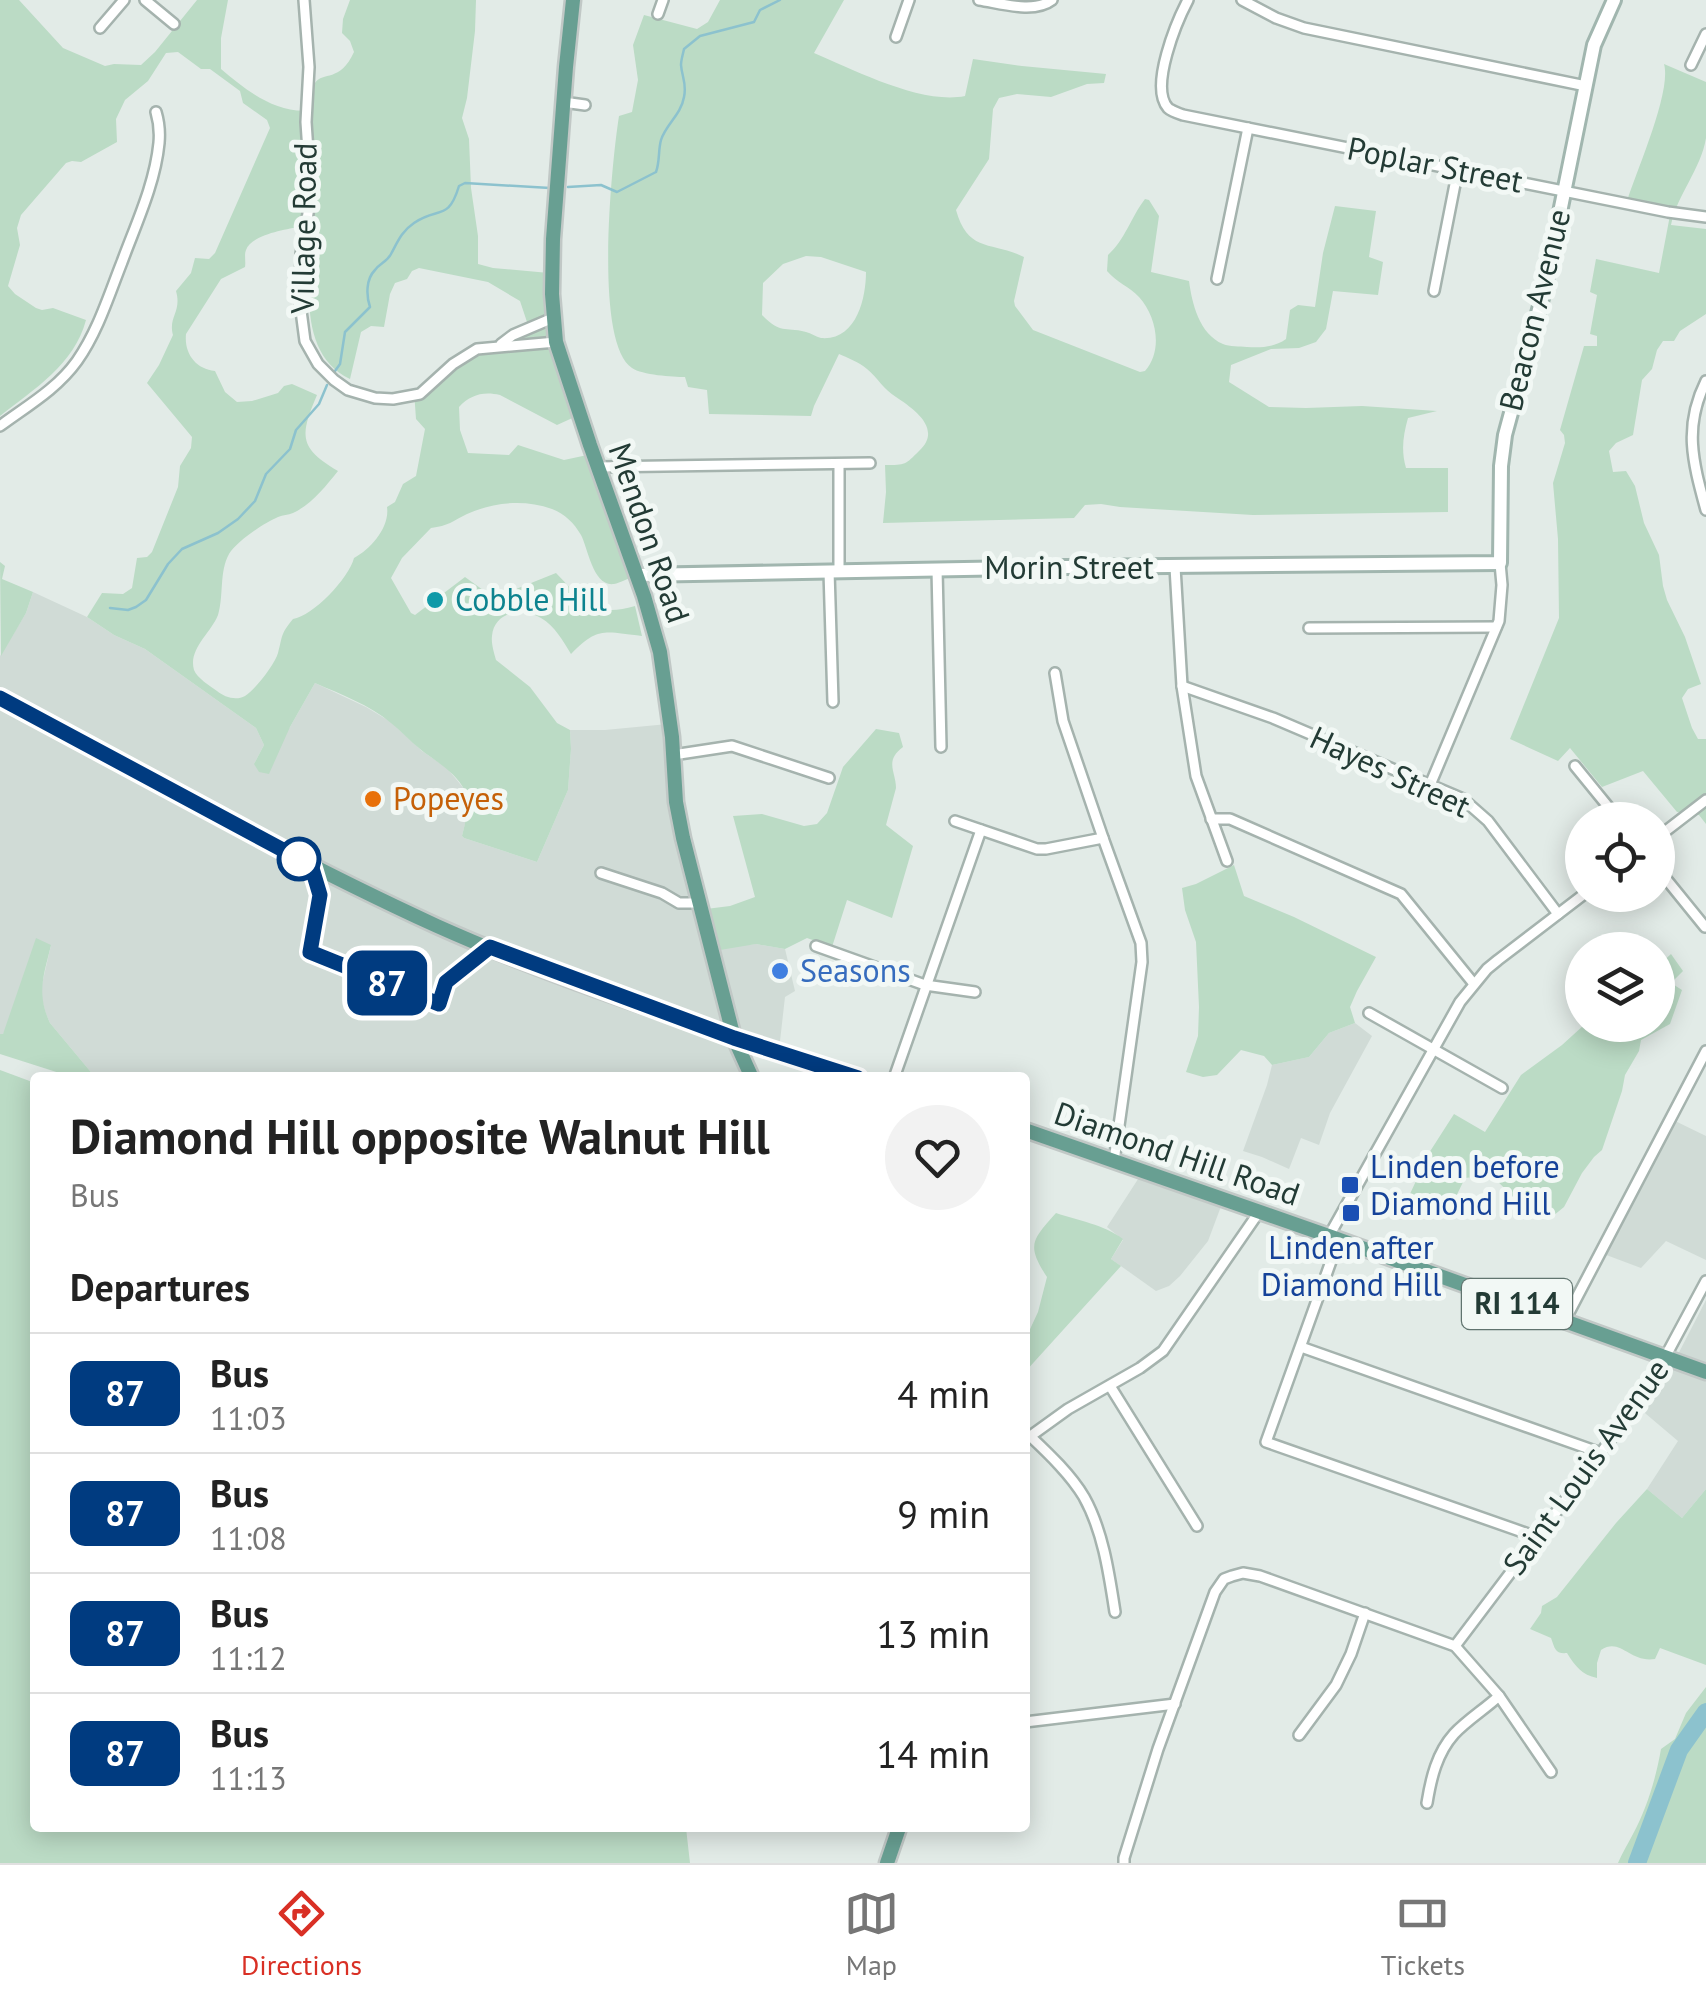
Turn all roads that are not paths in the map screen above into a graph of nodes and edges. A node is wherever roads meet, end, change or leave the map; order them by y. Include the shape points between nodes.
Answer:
1 (124, 0) edge
2 (145, 0) edge
3 (304, 0) edge
4 (573, 0) edge
5 (664, 0) edge
6 (909, 0) edge
7 (979, 0) edge
8 (1052, 0) edge
9 (1188, 0) edge
10 (1242, 0) edge
11 (1614, 0) edge
12 (658, 14) dead end
13 (174, 24) dead end
14 (100, 28) dead end
15 (1706, 34) edge
16 (896, 37) dead end
17 (1691, 64) dead end
18 (1586, 86) junction
19 (563, 102) junction
20 (585, 105) dead end
21 (156, 112) dead end
22 (1248, 128) junction
23 (1458, 169) junction
24 (1564, 191) junction
25 (1706, 216) edge
26 (1217, 280) dead end
27 (1434, 291) dead end
28 (553, 318) junction
29 (556, 342) junction
30 (498, 346) junction
31 (1706, 381) edge
32 (0, 426) edge
33 (870, 463) dead end
34 (839, 465) junction
35 (598, 467) junction
36 (1706, 510) edge
37 (1500, 563) junction
38 (1174, 567) junction
39 (938, 569) junction
40 (834, 571) junction
41 (637, 575) junction
42 (1496, 626) junction
43 (1309, 628) dead end
44 (1055, 673) dead end
45 (1182, 686) junction
46 (0, 698) edge
47 (832, 702) dead end
48 (941, 747) dead end
49 (673, 755) junction
50 (1575, 766) dead end
51 (829, 778) dead end
52 (1430, 784) junction
53 (1706, 800) edge
54 (1604, 802) edge
55 (1211, 819) junction
56 (955, 821) dead end
57 (1675, 824) edge
58 (981, 830) junction
59 (1103, 838) junction
60 (1227, 861) dead end
61 (602, 873) dead end
62 (1675, 890) edge
63 (699, 902) junction
64 (1565, 909) edge
65 (1558, 914) junction
66 (1705, 927) edge
67 (816, 946) dead end
68 (1474, 984) junction
69 (925, 985) junction
70 (974, 992) dead end
71 (1369, 1013) dead end
72 (734, 1038) junction
73 (1432, 1048) junction
74 (1706, 1051) edge
75 (749, 1072) edge
76 (839, 1072) edge
77 (896, 1072) edge
78 (1502, 1088) dead end
79 (1030, 1132) edge
80 (1114, 1161) junction
81 (1259, 1212) junction
82 (1334, 1238) junction
83 (1706, 1281) edge
84 (1564, 1322) junction
85 (1301, 1346) junction
86 (1666, 1358) junction
87 (1706, 1372) edge
88 (1110, 1386) junction
89 (1030, 1437) edge
90 (1030, 1439) edge
91 (1601, 1452) junction
92 (1197, 1526) dead end
93 (1536, 1537) junction
94 (1115, 1612) dead end
95 (1365, 1613) junction
96 (1456, 1646) junction
97 (1499, 1696) junction
98 (1176, 1704) junction
99 (1030, 1721) edge
100 (1299, 1735) dead end
101 (1551, 1772) dead end
102 (1427, 1803) dead end
103 (898, 1832) edge
104 (890, 1862) edge
105 (1124, 1863) edge

1 - 14 street
2 - 13 street
3 - 30 street, Village Road via 311,196 300,303 311,353 348,390 392,400 420,394 469,353
4 - 19 main road, Mendon Road
5 - 12 street
6 - 16 street
7 - 8 street via 1032,7
9 - 22 street, Poplar Street via 1168,46 1162,90 1167,106
10 - 18 street via 1304,28
11 - 18 street, Beacon Avenue via 1596,37
15 - 17 street
18 - 24 street, Beacon Avenue
19 - 20 street
19 - 28 main road, Mendon Road
21 - 32 street via 159,144 150,182 89,342 50,390
22 - 23 street, Poplar Street
22 - 26 street
23 - 24 street, Poplar Street
23 - 27 street
24 - 25 street, Poplar Street
24 - 37 street, Beacon Avenue via 1502,451
28 - 29 main road, Mendon Road
28 - 30 street, Village Road
29 - 30 street, Village Road
29 - 35 main road, Mendon Road
31 - 36 street via 1691,435
33 - 34 street
34 - 35 street
34 - 40 street
35 - 41 main road, Mendon Road
37 - 38 street, Morin Street
37 - 42 street, Beacon Avenue
38 - 39 street, Morin Street
38 - 45 street
39 - 40 street, Morin Street
39 - 48 street
40 - 41 street, Morin Street
40 - 47 street
41 - 49 main road, Mendon Road via 664,670
42 - 43 street
42 - 52 street, Beacon Avenue
44 - 59 street via 1063,721
45 - 52 street, Hayes Street
45 - 55 street via 1196,776
46 - 72 main road via 438,926
49 - 51 street via 732,746
49 - 63 main road, Mendon Road via 676,802
50 - 54 street
52 - 65 street, Hayes Street via 1480,813
53 - 57 street
55 - 60 street
55 - 68 street via 1230,819 1401,894
56 - 58 street
58 - 59 street via 1037,849
58 - 69 street
59 - 80 street via 1142,962
61 - 63 street via 678,902
62 - 66 street
63 - 72 main road, Mendon Road
64 - 65 street
65 - 68 street
67 - 69 street
68 - 73 street
69 - 70 street
69 - 77 street
71 - 73 street
72 - 75 main road, Mendon Road
72 - 76 main road
73 - 78 street
73 - 82 street
74 - 84 street
79 - 80 main road, Diamond Hill Road / RI 114
80 - 81 main road, Diamond Hill Road / RI 114
81 - 82 main road, Diamond Hill Road / RI 114
81 - 88 street via 1163,1352
82 - 84 main road, Diamond Hill Road / RI 114
82 - 85 street
83 - 86 street, Saint Louis Avenue
84 - 86 main road, Diamond Hill Road / RI 114
85 - 91 street
85 - 93 street via 1266,1442
86 - 87 main road, Diamond Hill Road / RI 114
86 - 91 street, Saint Louis Avenue
88 - 89 street
88 - 92 street
90 - 94 street via 1083,1496 1108,1563
91 - 93 street, Saint Louis Avenue
93 - 96 street, Saint Louis Avenue
95 - 96 street
95 - 98 street via 1260,1576 1224,1579
95 - 100 street via 1336,1685
96 - 97 street
97 - 101 street
97 - 102 street via 1448,1744
98 - 99 street
98 - 105 street
103 - 104 main road

